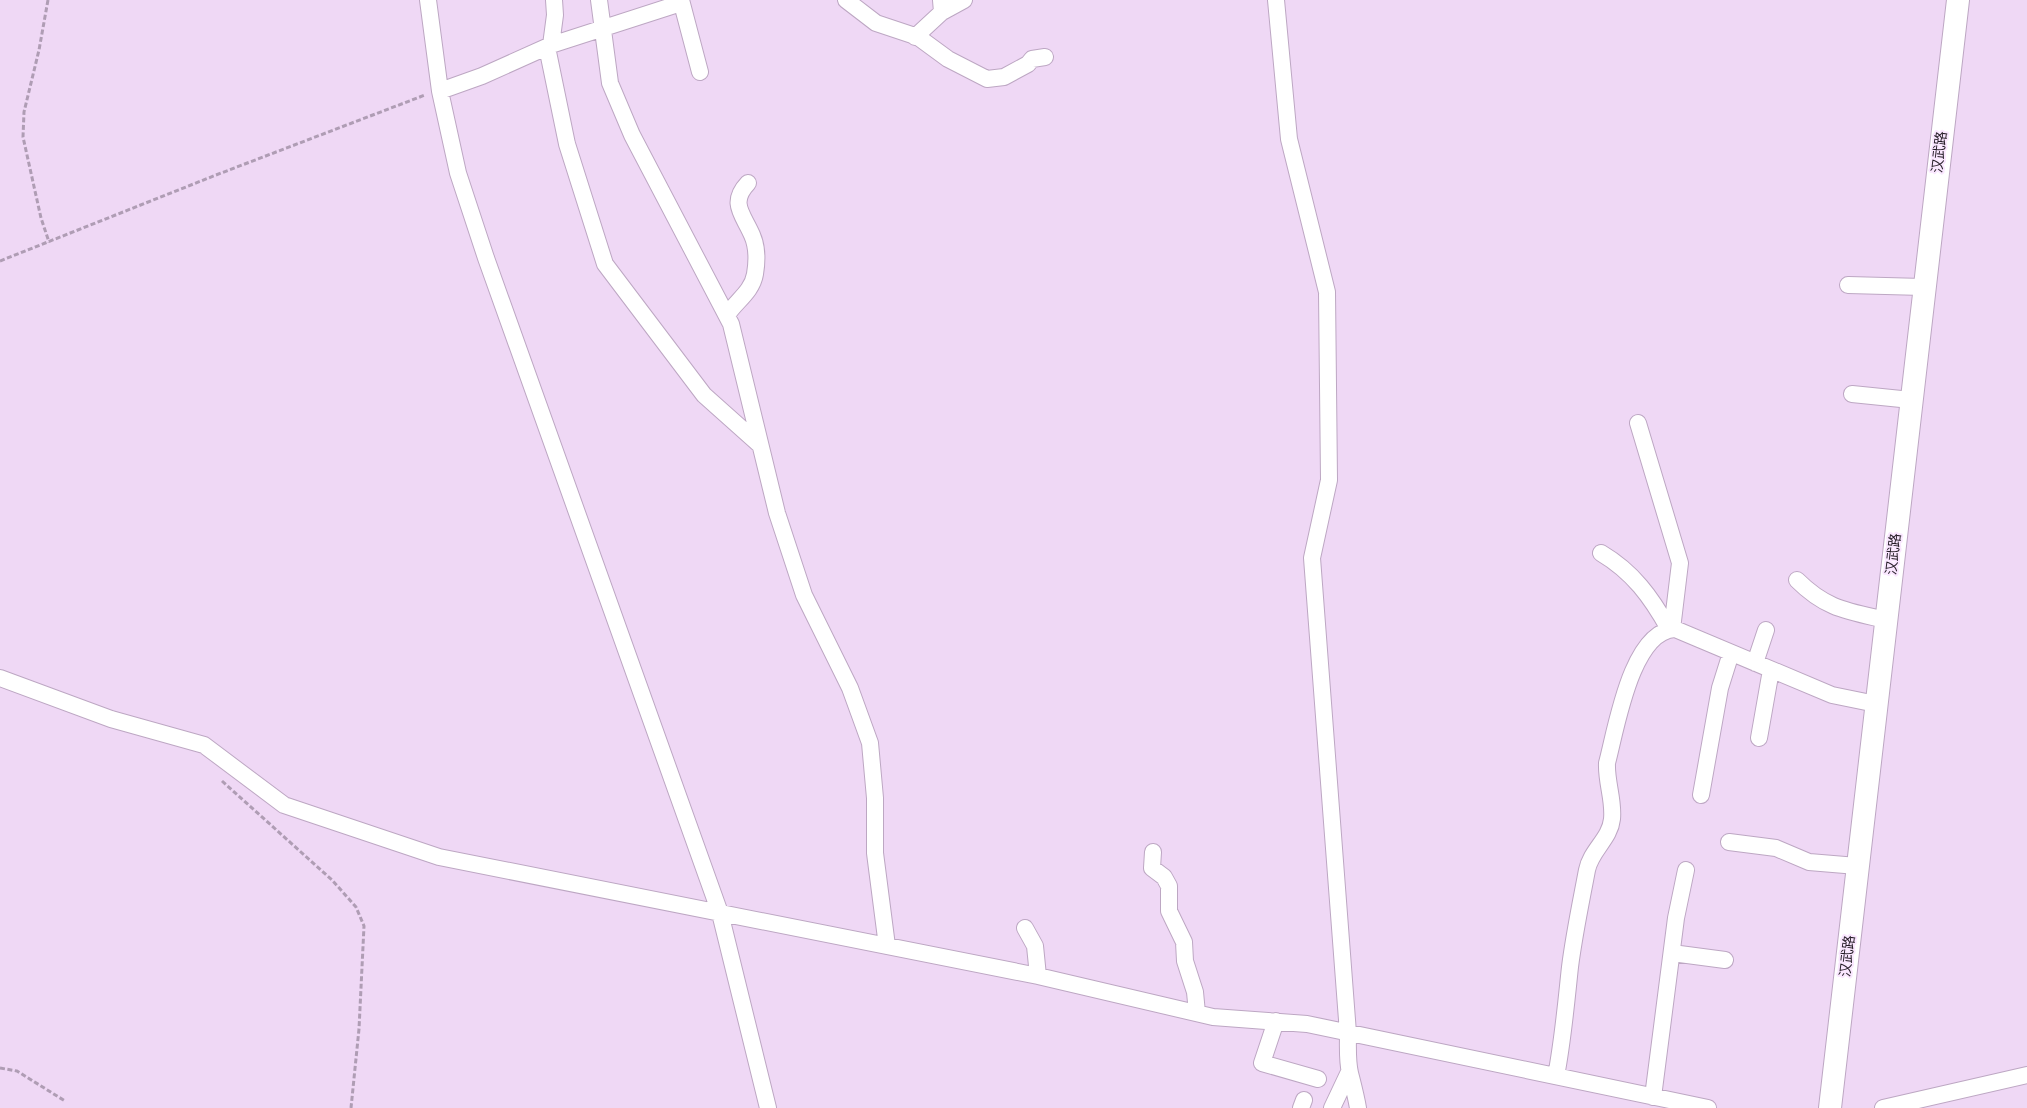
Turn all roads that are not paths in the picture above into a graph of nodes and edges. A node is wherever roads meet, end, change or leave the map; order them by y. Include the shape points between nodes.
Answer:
1 (428, 0) edge
2 (554, 0) edge
3 (599, 0) edge
4 (680, 0) edge
5 (846, 0) edge
6 (964, 0) edge
7 (1276, 0) edge
8 (1958, 0) edge
9 (942, 6) edge
10 (602, 30) junction
11 (915, 36) junction
12 (549, 46) junction
13 (1045, 57) dead end
14 (700, 72) dead end
15 (440, 91) junction
16 (748, 183) dead end
17 (1848, 285) dead end
18 (1924, 287) junction
19 (727, 316) junction
20 (1852, 394) dead end
21 (1911, 400) junction
22 (1638, 423) dead end
23 (760, 445) junction
24 (1601, 553) dead end
25 (1797, 580) dead end
26 (1886, 620) junction
27 (1670, 629) junction
28 (1766, 630) dead end
29 (1731, 653) junction
30 (1755, 663) junction
31 (1771, 670) junction
32 (0, 678) edge
33 (1876, 704) junction
34 (1759, 738) dead end
35 (1701, 795) dead end
36 (1729, 842) dead end
37 (1153, 852) dead end
38 (1857, 866) junction
39 (1686, 870) dead end
40 (720, 913) junction
41 (1025, 928) dead end
42 (887, 946) junction
43 (1672, 953) junction
44 (1725, 960) dead end
45 (1038, 976) junction
46 (1197, 1013) junction
47 (1276, 1021) junction
48 (1348, 1033) junction
49 (1350, 1072) junction
50 (2027, 1074) edge
51 (1556, 1076) junction
52 (1318, 1079) dead end
53 (1653, 1097) junction
54 (768, 1108) edge
55 (1332, 1108) edge
56 (1358, 1108) edge
57 (1708, 1108) edge
58 (1830, 1108) edge
59 (1883, 1108) edge

1 - 15 street
2 - 12 street via 555,15
3 - 10 street
4 - 10 street via 672,6
4 - 14 street
5 - 11 street via 876,23
6 - 9 street
7 - 48 street via 1289,139 1327,292 1329,480 1312,558
8 - 18 main road, 汉武路
9 - 11 street
10 - 12 street
10 - 19 street via 610,83 632,135
11 - 13 street via 948,59 987,79 1004,77 1032,59
12 - 15 street
12 - 23 street via 567,144 605,264 704,395
15 - 40 street via 458,172 486,258
16 - 19 street via 741,191 738,207 752,236 755,275 751,288 733,305
17 - 18 street
18 - 21 main road, 汉武路
19 - 23 street via 746,380
20 - 21 street
21 - 26 main road, 汉武路
22 - 27 street via 1680,564
23 - 42 street via 777,513 804,595 850,688 870,744 875,798 875,853
24 - 27 street via 1630,572
25 - 26 street via 1827,604
26 - 33 main road, 汉武路
27 - 29 street
27 - 51 street via 1637,660 1623,698 1606,773 1613,808 1612,821 1609,832 1588,866 1570,966 1567,1012
28 - 30 street
29 - 30 street
29 - 35 street via 1720,688
30 - 31 street
31 - 33 street via 1832,695
31 - 34 street
32 - 40 street via 110,719 204,745 284,805 392,843 438,857
33 - 38 main road, 汉武路
36 - 38 street via 1776,848 1809,862
37 - 46 street via 1152,868 1164,877 1169,886 1169,911 1184,942
38 - 58 main road, 汉武路
39 - 43 street
40 - 42 street
40 - 54 street
41 - 45 street via 1035,946
42 - 45 street
43 - 44 street
43 - 53 street
45 - 46 street
46 - 47 street
47 - 48 street
47 - 52 street via 1262,1063
48 - 49 street
48 - 51 street
49 - 55 street
49 - 56 street
50 - 59 street
51 - 53 street
53 - 57 street

